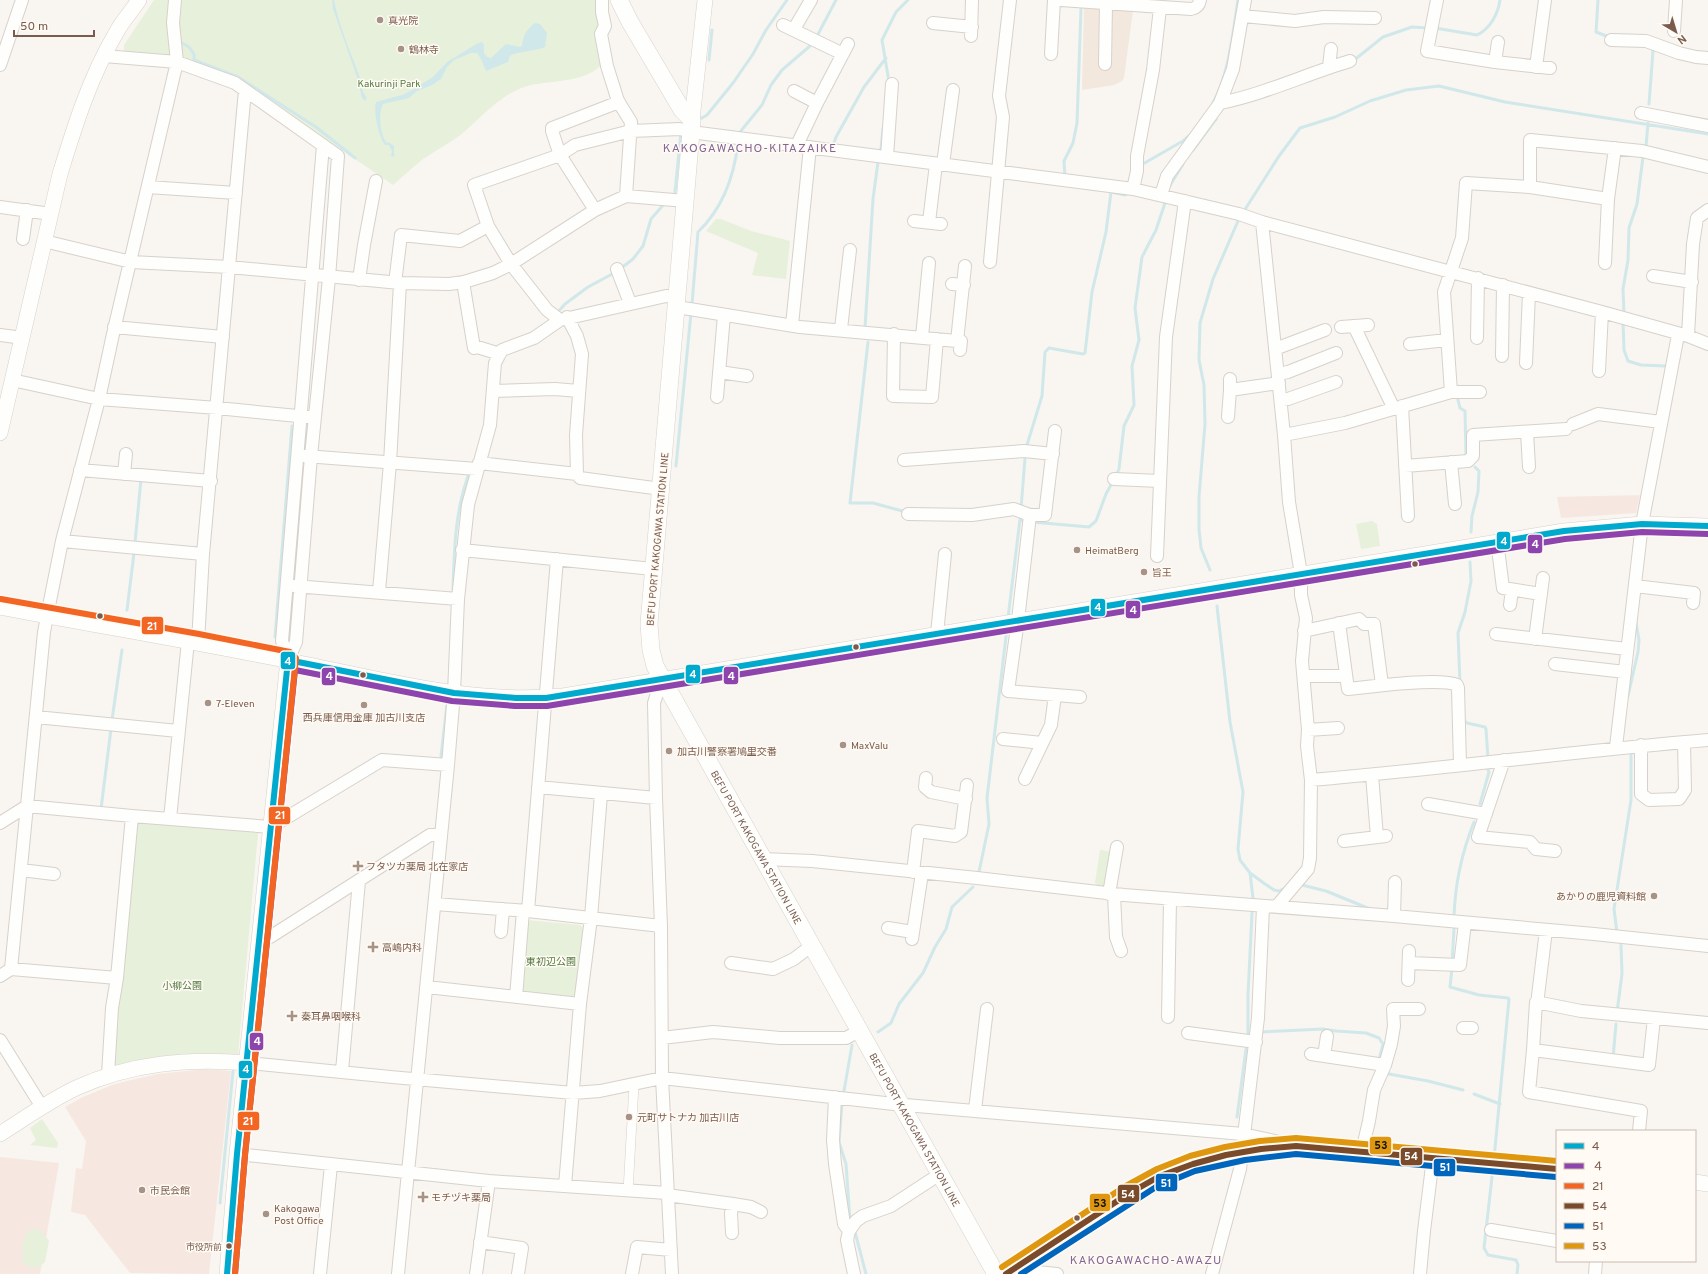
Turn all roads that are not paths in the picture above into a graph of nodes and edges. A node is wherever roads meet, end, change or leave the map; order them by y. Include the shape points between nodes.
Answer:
1 (22, 0) edge
2 (139, 0) edge
3 (175, 0) edge
4 (602, 0) edge
5 (620, 0) edge
6 (705, 0) edge
7 (812, 0) edge
8 (972, 0) edge
9 (1010, 0) edge
10 (1054, 0) edge
11 (1061, 0) edge
12 (1200, 0) edge
13 (1245, 0) edge
14 (1437, 0) edge
15 (1546, 0) edge
16 (1676, 0) edge
17 (1076, 1) edge
18 (1106, 4) junction
19 (1160, 8) junction
20 (1243, 16) junction
21 (1375, 18) dead end
22 (933, 23) dead end
23 (1674, 31) dead end
24 (1611, 40) dead end
25 (1498, 42) dead end
26 (1048, 46) dead end
27 (1330, 49) dead end
28 (104, 56) junction
29 (1, 58) edge
30 (1708, 58) edge
31 (1350, 60) dead end
32 (177, 62) junction
33 (1495, 62) junction
34 (1105, 64) dead end
35 (1329, 67) junction
36 (1536, 67) junction
37 (1550, 68) dead end
38 (892, 84) dead end
39 (245, 90) junction
40 (953, 90) dead end
41 (794, 91) dead end
42 (619, 102) junction
43 (817, 103) junction
44 (1220, 103) junction
45 (1641, 113) dead end
46 (692, 126) junction
47 (1708, 126) edge
48 (631, 131) junction
49 (323, 145) junction
50 (798, 145) junction
51 (810, 147) junction
52 (1615, 148) junction
53 (560, 156) junction
54 (887, 157) junction
55 (939, 164) junction
56 (1708, 167) edge
57 (997, 172) junction
58 (376, 182) dead end
59 (1530, 187) junction
60 (151, 188) junction
61 (1133, 189) junction
62 (236, 193) junction
63 (1160, 195) junction
64 (626, 196) junction
65 (1608, 199) junction
66 (686, 201) junction
67 (1186, 201) junction
68 (0, 207) edge
69 (27, 210) junction
70 (595, 210) junction
71 (1708, 210) edge
72 (51, 214) junction
73 (914, 221) dead end
74 (1262, 222) junction
75 (488, 226) junction
76 (23, 239) dead end
77 (44, 241) junction
78 (850, 250) dead end
79 (134, 262) junction
80 (990, 262) dead end
81 (929, 263) dead end
82 (1605, 263) dead end
83 (511, 264) junction
84 (965, 266) dead end
85 (229, 267) junction
86 (617, 269) dead end
87 (1452, 272) junction
88 (312, 276) junction
89 (1653, 276) dead end
90 (329, 278) junction
91 (1478, 278) junction
92 (359, 280) junction
93 (463, 282) junction
94 (1692, 282) junction
95 (398, 283) junction
96 (1503, 285) junction
97 (1529, 293) junction
98 (677, 302) junction
99 (630, 303) junction
100 (1602, 312) junction
101 (724, 315) junction
102 (563, 318) junction
103 (792, 325) junction
104 (1368, 325) dead end
105 (1354, 326) junction
106 (114, 327) junction
107 (1341, 327) dead end
108 (841, 330) junction
109 (1325, 330) dead end
110 (894, 334) junction
111 (0, 335) edge
112 (1683, 336) junction
113 (223, 337) junction
114 (922, 337) junction
115 (23, 338) junction
116 (1477, 338) dead end
117 (937, 339) junction
118 (1447, 340) junction
119 (1410, 344) dead end
120 (1708, 344) edge
121 (1275, 349) junction
122 (1336, 353) dead end
123 (500, 354) junction
124 (1523, 355) dead end
125 (1502, 356) dead end
126 (1599, 371) dead end
127 (719, 372) junction
128 (747, 376) dead end
129 (1278, 379) junction
130 (12, 380) junction
131 (1331, 387) dead end
132 (493, 391) junction
133 (579, 391) junction
134 (1451, 392) junction
135 (1480, 392) dead end
136 (717, 397) dead end
137 (99, 399) junction
138 (1281, 400) junction
139 (1398, 407) junction
140 (217, 408) junction
141 (301, 417) junction
142 (1228, 417) dead end
143 (315, 418) junction
144 (1661, 422) junction
145 (1055, 431) dead end
146 (1527, 432) junction
147 (0, 433) edge
148 (1284, 435) junction
149 (126, 454) dead end
150 (1053, 454) junction
151 (298, 456) junction
152 (311, 456) junction
153 (904, 460) dead end
154 (1450, 462) junction
155 (390, 463) junction
156 (478, 466) junction
157 (1405, 466) junction
158 (1529, 467) dead end
159 (80, 470) junction
160 (124, 474) junction
161 (577, 474) junction
162 (1114, 479) dead end
163 (211, 481) junction
164 (1160, 481) junction
165 (661, 489) junction
166 (1455, 504) dead end
167 (908, 514) dead end
168 (1030, 515) junction
169 (1408, 516) dead end
170 (1642, 524) junction
171 (1708, 526) edge
172 (62, 541) junction
173 (1497, 541) junction
174 (462, 550) junction
175 (203, 554) junction
176 (945, 554) dead end
177 (1157, 556) dead end
178 (557, 559) junction
179 (652, 569) junction
180 (1301, 574) junction
181 (1543, 578) dead end
182 (287, 585) junction
183 (301, 587) junction
184 (1638, 587) junction
185 (1512, 590) junction
186 (379, 592) junction
187 (1541, 594) junction
188 (458, 600) junction
189 (1693, 603) dead end
190 (1510, 605) dead end
191 (0, 607) edge
192 (47, 616) junction
193 (1018, 620) junction
194 (1339, 624) junction
195 (1304, 631) junction
196 (937, 634) junction
197 (1496, 634) dead end
198 (1535, 639) junction
199 (193, 641) junction
200 (1627, 649) junction
201 (288, 660) junction
202 (1555, 664) dead end
203 (1625, 672) junction
204 (1304, 676) junction
205 (1346, 676) junction
206 (662, 678) junction
207 (1382, 685) junction
208 (454, 693) junction
209 (1056, 695) junction
210 (1080, 697) dead end
211 (546, 698) junction
212 (36, 717) junction
213 (1338, 728) dead end
214 (1308, 730) junction
215 (178, 731) junction
216 (1003, 739) dead end
217 (1708, 740) edge
218 (1684, 742) junction
219 (1042, 743) junction
220 (1641, 745) junction
221 (1616, 747) junction
222 (1504, 760) junction
223 (448, 765) junction
224 (1460, 765) junction
225 (1372, 775) junction
226 (926, 778) dead end
227 (1025, 779) dead end
228 (1311, 780) junction
229 (968, 785) dead end
230 (538, 787) junction
231 (601, 794) junction
232 (656, 798) junction
233 (966, 799) junction
234 (1428, 804) dead end
235 (27, 806) junction
236 (1486, 814) junction
237 (132, 816) junction
238 (170, 819) junction
239 (0, 823) edge
240 (271, 827) junction
241 (441, 835) junction
242 (1344, 841) dead end
243 (1117, 846) dead end
244 (1555, 851) dead end
245 (762, 859) junction
246 (21, 870) junction
247 (917, 872) junction
248 (54, 874) dead end
249 (358, 881) junction
250 (1395, 882) dead end
251 (1112, 894) junction
252 (1170, 900) junction
253 (434, 904) junction
254 (1263, 907) junction
255 (1276, 907) junction
256 (504, 909) junction
257 (526, 911) junction
258 (1394, 916) junction
259 (592, 918) junction
260 (1465, 923) junction
261 (661, 926) junction
262 (888, 928) dead end
263 (1546, 930) junction
264 (501, 932) dead end
265 (260, 936) junction
266 (811, 946) junction
267 (1708, 946) edge
268 (1121, 951) dead end
269 (738, 961) dead end
270 (11, 969) junction
271 (0, 976) edge
272 (117, 978) junction
273 (1408, 980) dead end
274 (427, 987) junction
275 (1538, 996) dead end
276 (516, 997) junction
277 (580, 1004) junction
278 (987, 1009) dead end
279 (1419, 1009) dead end
280 (1168, 1017) dead end
281 (1654, 1018) junction
282 (1708, 1023) edge
283 (859, 1031) junction
284 (1188, 1033) dead end
285 (1327, 1036) dead end
286 (662, 1038) junction
287 (0, 1040) edge
288 (1256, 1042) junction
289 (1534, 1050) junction
290 (1311, 1054) dead end
291 (1324, 1056) junction
292 (248, 1063) junction
293 (1386, 1065) junction
294 (342, 1071) junction
295 (108, 1075) junction
296 (662, 1078) junction
297 (417, 1080) junction
298 (634, 1085) junction
299 (573, 1093) junction
300 (835, 1097) junction
301 (900, 1104) junction
302 (42, 1106) junction
303 (975, 1110) junction
304 (1639, 1130) edge
305 (0, 1134) edge
306 (1243, 1134) junction
307 (1296, 1146) junction
308 (1242, 1151) junction
309 (1362, 1151) junction
310 (237, 1154) junction
311 (1433, 1158) junction
312 (331, 1165) junction
313 (1556, 1169) edge
314 (407, 1173) junction
315 (940, 1174) junction
316 (489, 1181) junction
317 (1696, 1182) edge
318 (1708, 1184) edge
319 (565, 1186) junction
320 (628, 1191) junction
321 (667, 1194) junction
322 (733, 1204) junction
323 (761, 1212) dead end
324 (852, 1226) junction
325 (1491, 1230) dead end
326 (732, 1233) dead end
327 (1556, 1241) edge
328 (480, 1242) junction
329 (671, 1250) junction
330 (1596, 1262) edge
331 (1022, 1264) junction
332 (227, 1274) edge
333 (320, 1274) edge
334 (398, 1274) edge
335 (476, 1274) edge
336 (518, 1274) edge
337 (632, 1274) edge
338 (672, 1274) edge
339 (854, 1274) edge
340 (996, 1274) edge
341 (1006, 1274) edge
342 (1058, 1274) edge
343 (1212, 1274) edge
344 (1420, 1274) edge
345 (1595, 1274) edge

1 - 29 street
2 - 28 street via 116,32
3 - 32 street via 173,24
4 - 42 street via 604,26 601,34 607,66
5 - 46 main road via 630,22
6 - 46 street
7 - 43 street via 788,27 845,49
8 - 22 street via 971,32
9 - 57 street via 999,96 1003,117
10 - 26 street
11 - 17 street
12 - 19 street via 1196,8
13 - 20 street
14 - 33 street via 1427,51
15 - 36 street
16 - 23 street
17 - 18 street
18 - 19 street
18 - 34 street via 1100,49
19 - 61 street via 1153,70
20 - 21 street via 1294,21 1324,17
20 - 44 street via 1233,69
24 - 30 street via 1646,42 1684,54
25 - 33 street
27 - 35 street
28 - 32 street
28 - 72 street via 73,132
31 - 35 street
32 - 39 street via 234,83
32 - 60 street
33 - 36 street
35 - 44 street via 1246,98
36 - 37 street
38 - 54 street
39 - 49 street
39 - 62 street
40 - 55 street
41 - 43 street
42 - 48 street via 631,122
42 - 53 street via 552,128
43 - 50 street
44 - 63 street via 1167,176
45 - 47 street
46 - 48 street via 680,129
46 - 50 street
46 - 66 main road, BEFU PORT KAKOGAWA STATION LINE
48 - 53 street via 575,145
48 - 64 street
49 - 88 street
49 - 90 street via 338,156
50 - 51 street
51 - 54 street
51 - 103 street
52 - 56 street via 1642,151
52 - 59 street via 1530,140
52 - 65 street
53 - 70 street
53 - 75 street via 474,185
54 - 55 street
55 - 57 street
55 - 73 street via 935,223
57 - 61 street
57 - 80 street
58 - 92 street
59 - 65 street
59 - 87 street via 1466,183 1462,238
60 - 62 street
60 - 79 street
61 - 63 street
62 - 85 street
63 - 67 street
64 - 66 street
64 - 70 street
65 - 82 street
66 - 98 main road, BEFU PORT KAKOGAWA STATION LINE
67 - 74 street
67 - 164 street via 1166,337
68 - 69 street
69 - 72 street
69 - 76 street
70 - 83 street
71 - 94 street via 1697,218 1689,243
72 - 77 street
74 - 87 street
74 - 121 street
75 - 83 street
75 - 95 street via 460,240 401,235
77 - 79 street
77 - 115 street
78 - 108 street
79 - 85 street
79 - 106 street
81 - 114 street
83 - 93 street via 493,273
83 - 102 street via 547,310
84 - 117 street via 958,284 959,346
85 - 88 street
85 - 113 street
86 - 99 street
87 - 91 street
87 - 118 street via 1444,292
88 - 90 street
88 - 141 street
89 - 94 street
90 - 92 street
90 - 143 street
91 - 96 street
91 - 116 street
92 - 95 street
93 - 95 street
93 - 123 street via 474,347
94 - 112 street
95 - 155 street
96 - 97 street
96 - 125 street
97 - 100 street
97 - 124 street
98 - 99 street via 666,296
98 - 101 street
98 - 165 main road, BEFU PORT KAKOGAWA STATION LINE
99 - 102 street
100 - 112 street
100 - 126 street
101 - 103 street
101 - 127 street
102 - 123 street via 530,340 502,350
102 - 133 street via 577,336 582,354
103 - 108 street
104 - 105 street
105 - 107 street
105 - 139 street
106 - 113 street
106 - 137 street
108 - 110 street
109 - 121 street
110 - 114 street
110 - 117 street via 893,396 932,397
111 - 115 street
112 - 120 street
112 - 144 street
113 - 140 street
114 - 117 street
115 - 130 street
118 - 119 street
118 - 134 street
121 - 129 street
122 - 129 street via 1288,372
123 - 132 street via 495,363
127 - 128 street
127 - 136 street
129 - 138 street
129 - 142 street via 1230,385
130 - 137 street
130 - 147 street
131 - 138 street
132 - 133 street
132 - 156 street via 486,445
133 - 161 street
134 - 135 street
134 - 139 street
137 - 140 street
137 - 159 street
138 - 148 street
139 - 148 street via 1345,423
139 - 157 street
140 - 141 street
140 - 163 street
141 - 143 street
141 - 151 street
143 - 152 street
144 - 146 street via 1617,412 1598,414 1570,427
144 - 170 street
145 - 150 street
146 - 154 street via 1473,436 1473,456 1469,460
146 - 158 street
148 - 180 street via 1289,502
149 - 160 street
150 - 153 street via 1024,451
150 - 168 street via 1045,515
151 - 152 street
151 - 182 street
152 - 155 street
152 - 183 street
154 - 157 street
154 - 166 street
155 - 156 street
155 - 186 street
156 - 161 street
156 - 174 street via 468,505
157 - 169 street
159 - 160 street
159 - 172 street
160 - 163 street
161 - 165 street via 580,478
162 - 164 street
163 - 175 street
164 - 177 street
165 - 179 main road, BEFU PORT KAKOGAWA STATION LINE
167 - 168 street via 972,515 1014,509
168 - 193 street
170 - 171 street
170 - 173 street via 1564,530
170 - 184 street
172 - 175 street
172 - 192 street
173 - 180 street
173 - 185 street via 1503,588
174 - 178 street
174 - 188 street
175 - 199 street
176 - 196 street via 938,567
178 - 179 street
178 - 211 street
179 - 206 main road, BEFU PORT KAKOGAWA STATION LINE via 649,624 654,661
180 - 193 street
180 - 195 street via 1301,595 1306,618
181 - 187 street
182 - 183 street
182 - 201 street via 282,641
183 - 186 street
183 - 201 street via 296,642
184 - 189 street via 1694,593
184 - 200 street
185 - 187 street
185 - 190 street
186 - 188 street
187 - 198 street
188 - 208 street
191 - 192 street
192 - 199 street
192 - 212 street
193 - 196 street
193 - 209 street via 1008,691
194 - 195 street
194 - 205 street
194 - 207 street via 1359,618 1364,624 1374,624
195 - 204 street
196 - 206 street
197 - 198 street
198 - 200 street
199 - 201 street
199 - 215 street
200 - 203 street
201 - 208 street
201 - 240 street
202 - 203 street
203 - 221 street
204 - 205 street
204 - 214 street
205 - 207 street via 1348,689
206 - 211 street
206 - 232 street via 654,702
206 - 245 main road, BEFU PORT KAKOGAWA STATION LINE
207 - 224 street via 1448,682 1457,685
208 - 211 street
208 - 223 street
209 - 210 street
209 - 219 street via 1051,725
211 - 230 street
212 - 215 street
212 - 235 street
213 - 214 street
214 - 228 street
215 - 238 street
216 - 219 street
217 - 218 street
218 - 220 street
218 - 220 street via 1685,790 1679,799 1648,800 1640,794
219 - 227 street
220 - 221 street
221 - 222 street
222 - 224 street
222 - 236 street
223 - 240 street via 382,760
223 - 241 street
224 - 225 street
225 - 228 street
225 - 242 street via 1382,837
226 - 233 street via 925,787 931,792
228 - 255 street via 1308,869
229 - 233 street
230 - 231 street
230 - 257 street
231 - 232 street
231 - 259 street
232 - 261 street
233 - 247 street via 962,832 956,836 918,831
234 - 236 street via 1447,802
235 - 237 street
235 - 239 street
235 - 246 street
236 - 244 street via 1478,837 1531,838 1536,849
237 - 238 street
237 - 272 street
238 - 240 street
240 - 265 street
241 - 249 street via 430,835
241 - 253 street
243 - 251 street
245 - 247 street
245 - 266 main road, BEFU PORT KAKOGAWA STATION LINE
246 - 248 street
246 - 270 street
247 - 251 street
247 - 262 street via 912,936
249 - 265 street via 270,937
249 - 294 street
250 - 258 street
251 - 252 street
251 - 268 street via 1116,937
252 - 254 street
252 - 280 street via 1163,984
253 - 256 street
253 - 274 street
254 - 255 street
254 - 288 street
255 - 258 street
256 - 257 street
256 - 264 street
257 - 259 street
257 - 276 street
258 - 260 street
259 - 261 street
259 - 277 street
260 - 263 street
260 - 273 street via 1460,964 1409,957
261 - 286 street
263 - 267 street
263 - 275 street
265 - 292 street
266 - 269 street via 794,959 774,969
266 - 283 main road, BEFU PORT KAKOGAWA STATION LINE
270 - 271 street
270 - 272 street
272 - 295 street via 112,1008
274 - 276 street
274 - 297 street
276 - 277 street
277 - 299 street
278 - 303 street
279 - 293 street via 1393,1008 1392,1044
281 - 282 street
281 - 289 street via 1649,1065
281 - 289 street via 1580,1011 1536,1002
283 - 286 street via 846,1038 780,1038 713,1032
283 - 301 main road, BEFU PORT KAKOGAWA STATION LINE
284 - 288 street
285 - 291 street
286 - 296 street
287 - 302 street
288 - 306 street
289 - 304 street via 1529,1092 1641,1111
290 - 291 street
291 - 293 street
292 - 294 street
292 - 295 street via 177,1061 142,1066
292 - 310 street
293 - 309 street via 1374,1090
294 - 297 street
295 - 302 street
296 - 298 street
296 - 300 street
296 - 321 street
297 - 299 street
297 - 314 street
298 - 299 street
298 - 320 street
299 - 319 street
300 - 301 street
300 - 324 street via 835,1164 844,1224
301 - 303 street
301 - 315 main road, BEFU PORT KAKOGAWA STATION LINE
302 - 305 street
303 - 306 street
306 - 307 street
306 - 308 street
307 - 308 street
307 - 309 street
308 - 331 street via 1205,1160 1159,1177 1118,1200
308 - 343 street via 1240,1169
309 - 311 street
310 - 312 street
310 - 332 street
311 - 313 street
311 - 344 street
312 - 314 street
312 - 333 street
314 - 316 street
314 - 334 street
315 - 324 street via 891,1206 863,1216
315 - 340 main road, BEFU PORT KAKOGAWA STATION LINE
316 - 319 street
316 - 328 street
317 - 318 street
319 - 320 street
320 - 321 street
321 - 322 street
321 - 329 street
322 - 323 street via 751,1207
322 - 326 street
324 - 339 street via 847,1240
325 - 327 street
328 - 335 street
328 - 336 street via 522,1248
329 - 337 street via 637,1247
329 - 338 street
330 - 345 street
331 - 341 street
331 - 342 street via 1026,1271

